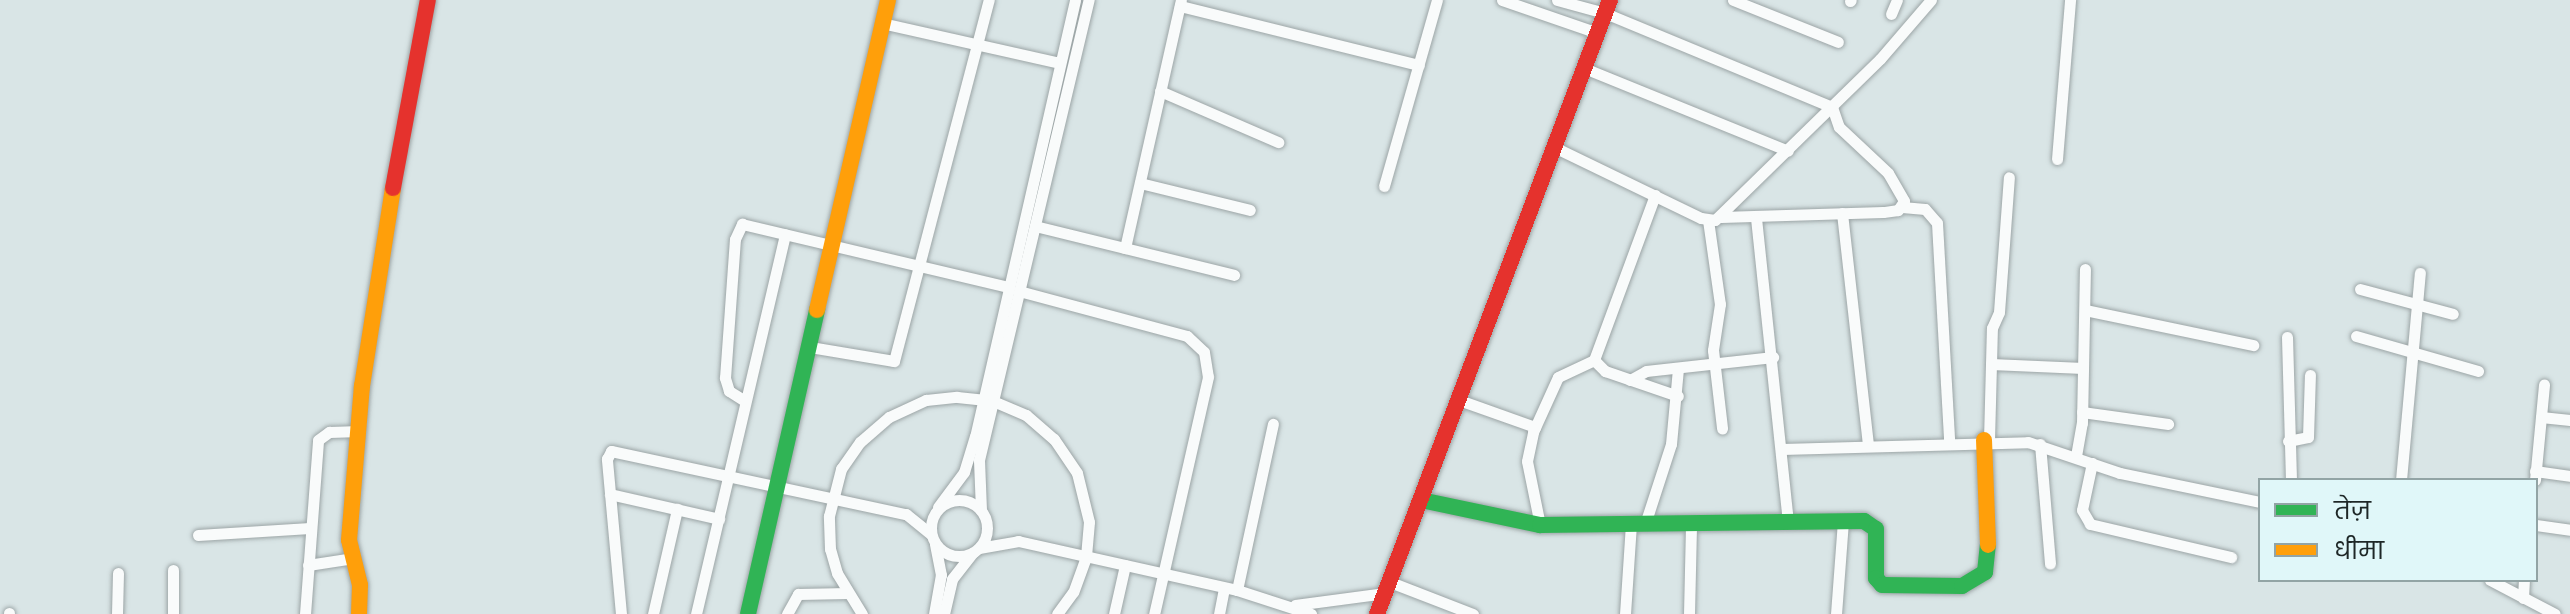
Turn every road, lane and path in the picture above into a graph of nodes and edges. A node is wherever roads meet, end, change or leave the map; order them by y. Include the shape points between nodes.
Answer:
1 (428, 0) edge
2 (888, 0) edge
3 (989, 0) edge
4 (1075, 0) edge
5 (1089, 0) edge
6 (1437, 0) edge
7 (1502, 0) edge
8 (1557, 0) edge
9 (1733, 0) edge
10 (1897, 0) edge
11 (1931, 0) edge
12 (2070, 0) edge
13 (1180, 3) edge
14 (1608, 7) edge
15 (1891, 14) dead end
16 (882, 23) junction
17 (1598, 33) junction
18 (1838, 42) dead end
19 (978, 44) junction
20 (1060, 63) junction
21 (1419, 65) junction
22 (1584, 68) junction
23 (1160, 91) junction
24 (1832, 107) junction
25 (1278, 142) dead end
26 (1554, 147) junction
27 (1788, 151) junction
28 (2057, 159) dead end
29 (2009, 177) dead end
30 (1140, 183) junction
31 (1384, 186) dead end
32 (1655, 195) junction
33 (1902, 207) junction
34 (1250, 210) dead end
35 (1842, 213) junction
36 (1721, 217) junction
37 (1756, 218) junction
38 (1708, 220) junction
39 (1035, 226) junction
40 (785, 234) junction
41 (833, 246) junction
42 (1125, 248) junction
43 (920, 266) junction
44 (2085, 269) dead end
45 (2420, 273) dead end
46 (1234, 275) dead end
47 (1013, 289) junction
48 (2360, 289) dead end
49 (2416, 304) junction
50 (2085, 310) junction
51 (2453, 314) dead end
52 (2356, 336) dead end
53 (2287, 337) dead end
54 (2253, 345) dead end
55 (810, 347) junction
56 (2410, 351) junction
57 (1773, 357) junction
58 (1594, 360) junction
59 (1714, 364) junction
60 (1991, 364) junction
61 (1678, 368) junction
62 (2083, 368) junction
63 (2478, 371) dead end
64 (2310, 375) dead end
65 (1630, 380) junction
66 (2544, 384) dead end
67 (1678, 396) junction
68 (988, 400) junction
69 (1459, 400) junction
70 (745, 401) junction
71 (2082, 412) junction
72 (2541, 417) junction
73 (2570, 420) edge
74 (1273, 424) dead end
75 (2168, 424) dead end
76 (1535, 427) junction
77 (1722, 428) dead end
78 (360, 431) junction
79 (1987, 440) junction
80 (1949, 441) junction
81 (2288, 441) junction
82 (1868, 443) junction
83 (2040, 444) junction
84 (1782, 449) junction
85 (2076, 456) junction
86 (2092, 463) junction
87 (730, 475) junction
88 (2535, 476) edge
89 (2570, 476) edge
90 (2291, 478) edge
91 (2401, 478) edge
92 (778, 486) junction
93 (610, 494) junction
94 (831, 497) junction
95 (1421, 500) junction
96 (2258, 502) edge
97 (677, 509) junction
98 (935, 511) junction
99 (983, 513) junction
100 (906, 514) junction
101 (719, 519) junction
102 (1788, 521) junction
103 (1843, 521) junction
104 (1638, 524) junction
105 (1691, 524) junction
106 (1540, 525) junction
107 (2538, 525) edge
108 (310, 528) junction
109 (2570, 530) edge
110 (198, 535) dead end
111 (932, 538) junction
112 (1018, 541) junction
113 (976, 550) junction
114 (1086, 557) junction
115 (2231, 557) dead end
116 (353, 558) junction
117 (2050, 564) dead end
118 (308, 565) junction
119 (1125, 565) junction
120 (173, 570) dead end
121 (118, 573) dead end
122 (1163, 573) junction
123 (2494, 582) edge
124 (2524, 582) edge
125 (1388, 587) junction
126 (1231, 589) junction
127 (848, 593) junction
128 (2523, 598) junction
129 (1336, 601) junction
130 (1294, 605) junction
131 (2535, 610) edge
132 (117, 614) edge
133 (173, 614) edge
134 (305, 614) edge
135 (359, 614) edge
136 (621, 614) edge
137 (653, 614) edge
138 (696, 614) edge
139 (748, 614) edge
140 (787, 614) edge
141 (862, 614) edge
142 (934, 614) edge
143 (944, 614) edge
144 (1057, 614) edge
145 (1114, 614) edge
146 (1154, 614) edge
147 (1219, 614) edge
148 (1311, 614) edge
149 (1334, 614) edge
150 (1377, 614) edge
151 (1473, 614) edge
152 (1625, 614) edge
153 (1689, 614) edge
154 (1836, 614) edge
155 (2555, 614) edge

1 - 78 street via 387,217
2 - 16 street
3 - 19 street
4 - 20 street
5 - 39 street
6 - 21 street
7 - 17 street
8 - 14 street
9 - 18 street
10 - 15 street
11 - 24 street
12 - 28 street
13 - 21 street
13 - 23 street
14 - 17 street
14 - 24 street
16 - 19 street
16 - 41 street
17 - 22 street
19 - 20 street
19 - 43 street
20 - 47 street
21 - 31 street
22 - 26 street
22 - 27 street
23 - 25 street
23 - 30 street
24 - 27 street
24 - 33 street via 1839,127 1897,184
26 - 32 street
26 - 69 street
27 - 36 street
29 - 60 street
30 - 34 street
30 - 42 street
32 - 38 street
32 - 58 street
33 - 35 street
33 - 80 street via 1925,209 1937,223
35 - 37 street
35 - 82 street
36 - 37 street
36 - 38 street
37 - 57 street
38 - 59 street via 1720,304
39 - 42 street
39 - 47 street
40 - 41 street
40 - 70 street
40 - 70 street via 747,224 736,230 725,385
41 - 43 street
41 - 55 street
42 - 46 street
43 - 47 street
43 - 55 street via 894,361
44 - 50 street
45 - 49 street
47 - 68 street
47 - 122 street via 1187,336 1204,352 1208,377
48 - 49 street
49 - 51 street
49 - 56 street
50 - 54 street
50 - 62 street
52 - 56 street
53 - 81 street
55 - 92 street
56 - 63 street
56 - 91 street
57 - 59 street
57 - 84 street
58 - 65 street via 1599,368
58 - 76 street via 1558,377
59 - 61 street
59 - 77 street
60 - 62 street
60 - 79 street
61 - 65 street via 1646,371
61 - 67 street
62 - 71 street
64 - 81 street via 2308,437
65 - 67 street
66 - 72 street
67 - 104 street via 1671,444
68 - 94 street via 926,400 889,417 848,457
68 - 98 street via 964,472
68 - 99 street via 977,473
68 - 114 street via 1041,427 1072,463 1087,509
69 - 76 street
69 - 95 street
70 - 87 street
71 - 75 street
71 - 85 street
72 - 73 street
72 - 88 street
74 - 126 street
76 - 106 street via 1527,461
78 - 108 street via 329,432 318,440
78 - 116 street via 349,540
79 - 80 street
79 - 83 street
79 - 103 street via 1989,561 1973,583 1882,585 1876,578 1874,524
80 - 82 street
81 - 90 street
82 - 84 street
83 - 85 street
83 - 117 street
84 - 102 street
85 - 86 street
86 - 96 street
86 - 115 street via 2082,510 2090,524
87 - 92 street
87 - 93 street via 615,450 607,459
87 - 101 street
88 - 89 street
92 - 94 street
92 - 139 street
93 - 97 street
93 - 136 street
94 - 100 street
94 - 127 street via 830,549
95 - 106 street
95 - 125 street
97 - 101 street
97 - 137 street
98 - 99 street via 965,500
98 - 100 street
98 - 111 street
99 - 112 street
99 - 113 street via 987,534
100 - 111 street
101 - 138 street
102 - 103 street
102 - 105 street
103 - 154 street
104 - 105 street
104 - 106 street
104 - 152 street
105 - 153 street
107 - 109 street
108 - 110 street
108 - 118 street
111 - 113 street via 948,554
111 - 142 street via 941,575
112 - 113 street
112 - 114 street
113 - 143 street via 952,579
114 - 119 street
114 - 144 street via 1073,592
116 - 118 street
116 - 135 street via 360,585
118 - 134 street
119 - 122 street
119 - 145 street
120 - 133 street
121 - 132 street
122 - 126 street
122 - 146 street
123 - 128 street
124 - 128 street
125 - 129 street
125 - 150 street
125 - 151 street
126 - 130 street
126 - 147 street
127 - 140 street via 798,594
127 - 141 street
128 - 131 street
129 - 130 street
129 - 149 street
130 - 148 street
131 - 155 street

